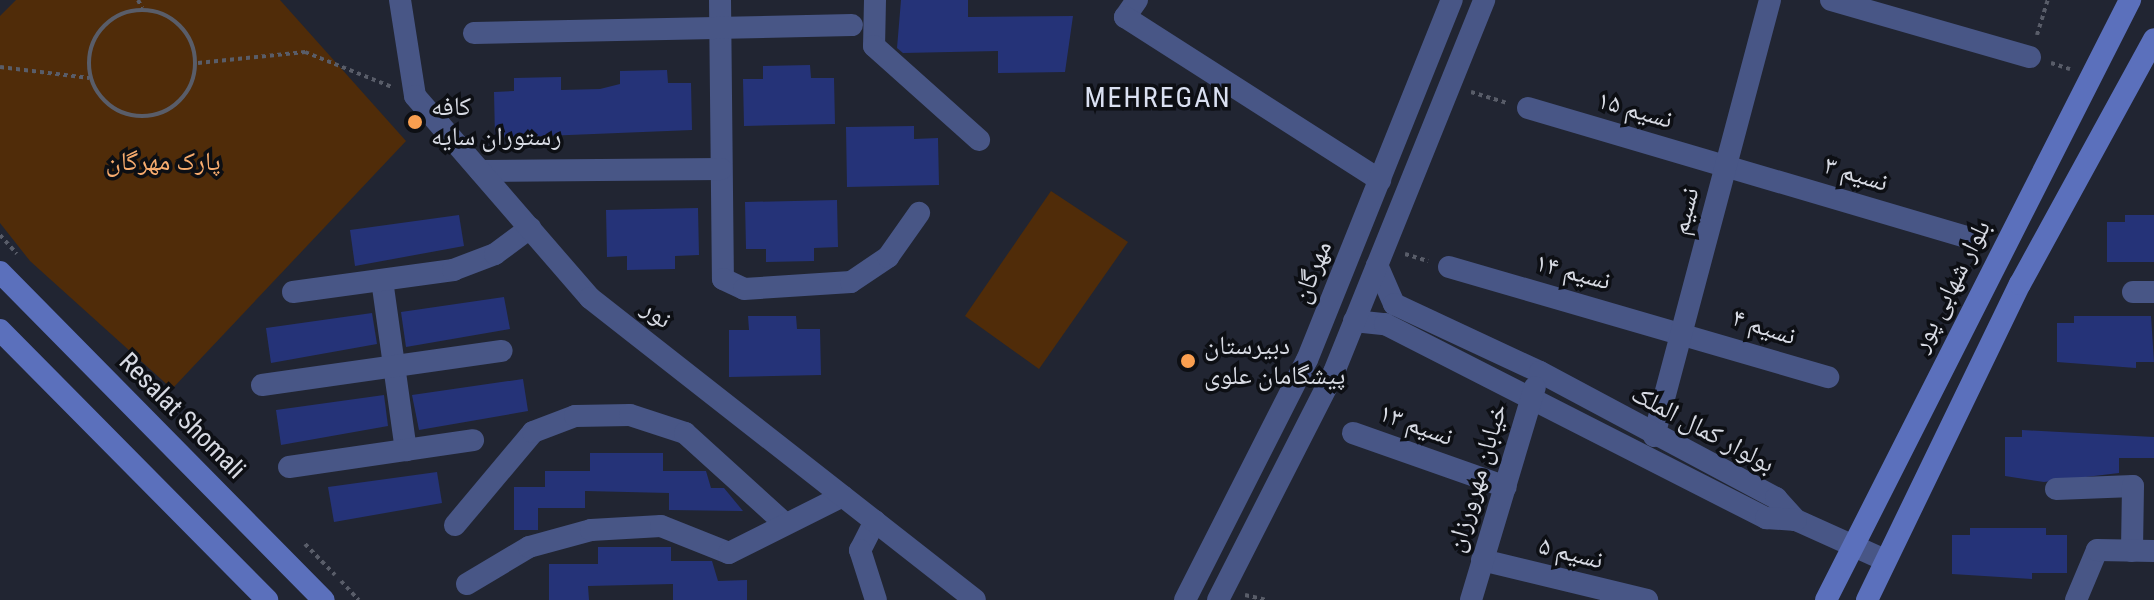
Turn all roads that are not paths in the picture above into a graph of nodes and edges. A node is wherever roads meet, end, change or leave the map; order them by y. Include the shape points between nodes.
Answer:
1 (400, 0) edge
2 (720, 0) edge
3 (875, 0) edge
4 (1137, 0) edge
5 (1452, 0) edge
6 (1484, 0) edge
7 (1770, 0) edge
8 (1831, 0) edge
9 (2130, 0) edge
10 (852, 25) dead end
11 (720, 27) junction
12 (474, 33) dead end
13 (2154, 39) edge
14 (2030, 57) road end
15 (1528, 108) road end
16 (979, 140) dead end
17 (1726, 165) junction
18 (721, 169) junction
19 (480, 171) junction
20 (1380, 180) junction
21 (919, 213) dead end
22 (530, 228) junction
23 (1969, 238) dead end
24 (1380, 256) junction
25 (1449, 267) road end
26 (0, 272) edge
27 (382, 280) junction
28 (293, 292) dead end
29 (1354, 321) junction
30 (0, 330) edge
31 (1682, 331) junction
32 (502, 351) dead end
33 (394, 366) junction
34 (1540, 372) junction
35 (1828, 377) dead end
36 (262, 385) dead end
37 (1530, 397) junction
38 (1353, 433) dead end
39 (1654, 436) junction
40 (473, 440) dead end
41 (406, 450) junction
42 (289, 467) dead end
43 (1506, 487) junction
44 (2056, 489) dead end
45 (843, 496) junction
46 (1796, 520) junction
47 (875, 521) junction
48 (783, 522) junction
49 (455, 525) dead end
50 (1849, 547) junction
51 (2143, 551) edge
52 (1482, 560) junction
53 (1885, 560) junction
54 (467, 584) dead end
55 (868, 599) edge
56 (267, 600) edge
57 (324, 600) edge
58 (975, 600) edge
59 (1185, 600) edge
60 (1218, 600) edge
61 (1471, 600) edge
62 (1647, 600) edge
63 (1826, 600) edge
64 (1867, 600) edge
65 (2076, 600) edge

1 - 19 street, نور via 415,96
2 - 11 street
3 - 16 street via 874,46
4 - 20 street via 1125,17
5 - 20 street, مهرگان
6 - 24 street
7 - 17 street, نسیم
8 - 14 street
9 - 50 main road, بلوار شهابی پور
10 - 11 street
11 - 12 street
11 - 18 street
13 - 53 main road via 2020,284
15 - 17 street, نسیم ۱۵
17 - 23 street, نسیم ۳
17 - 31 street, نسیم
18 - 19 street
18 - 21 street via 723,279 744,289 851,282 888,257
19 - 22 street, نور
20 - 59 street, مهرگان via 1307,360
22 - 27 street via 495,254 453,270
22 - 45 street, نور via 590,298
24 - 29 street
24 - 34 street, بولوار کمال الملک via 1394,304
25 - 31 street, نسیم ۱۴
26 - 57 main road, Resalat Shomali
27 - 28 street
27 - 33 street
29 - 37 street, بولوار کمال الملک via 1385,324
29 - 60 street
30 - 56 main road
31 - 35 street, نسیم ۴
31 - 39 street, نسیم
32 - 33 street
33 - 36 street
33 - 41 street
34 - 37 street, خیابان مهرورزان
34 - 39 street, بولوار کمال الملک
37 - 43 street, خیابان مهرورزان
37 - 46 street, بولوار کمال الملک via 1766,518
38 - 43 street, نسیم ۱۳
39 - 46 street, بولوار کمال الملک via 1776,498
40 - 41 street
41 - 42 street
43 - 52 street, خیابان مهرورزان
44 - 51 street via 2133,486
45 - 47 street, نور
45 - 48 street via 820,513
46 - 50 street
47 - 55 street via 860,550
47 - 58 street, نور
48 - 49 street via 685,433 630,415 575,416 533,432
48 - 54 street via 729,553 661,526 591,530 529,547
50 - 53 street
50 - 63 main road, بلوار شهابی پور
51 - 65 street via 2097,550
52 - 61 street, خیابان مهرورزان
52 - 62 street, نسیم ۵
53 - 64 main road

